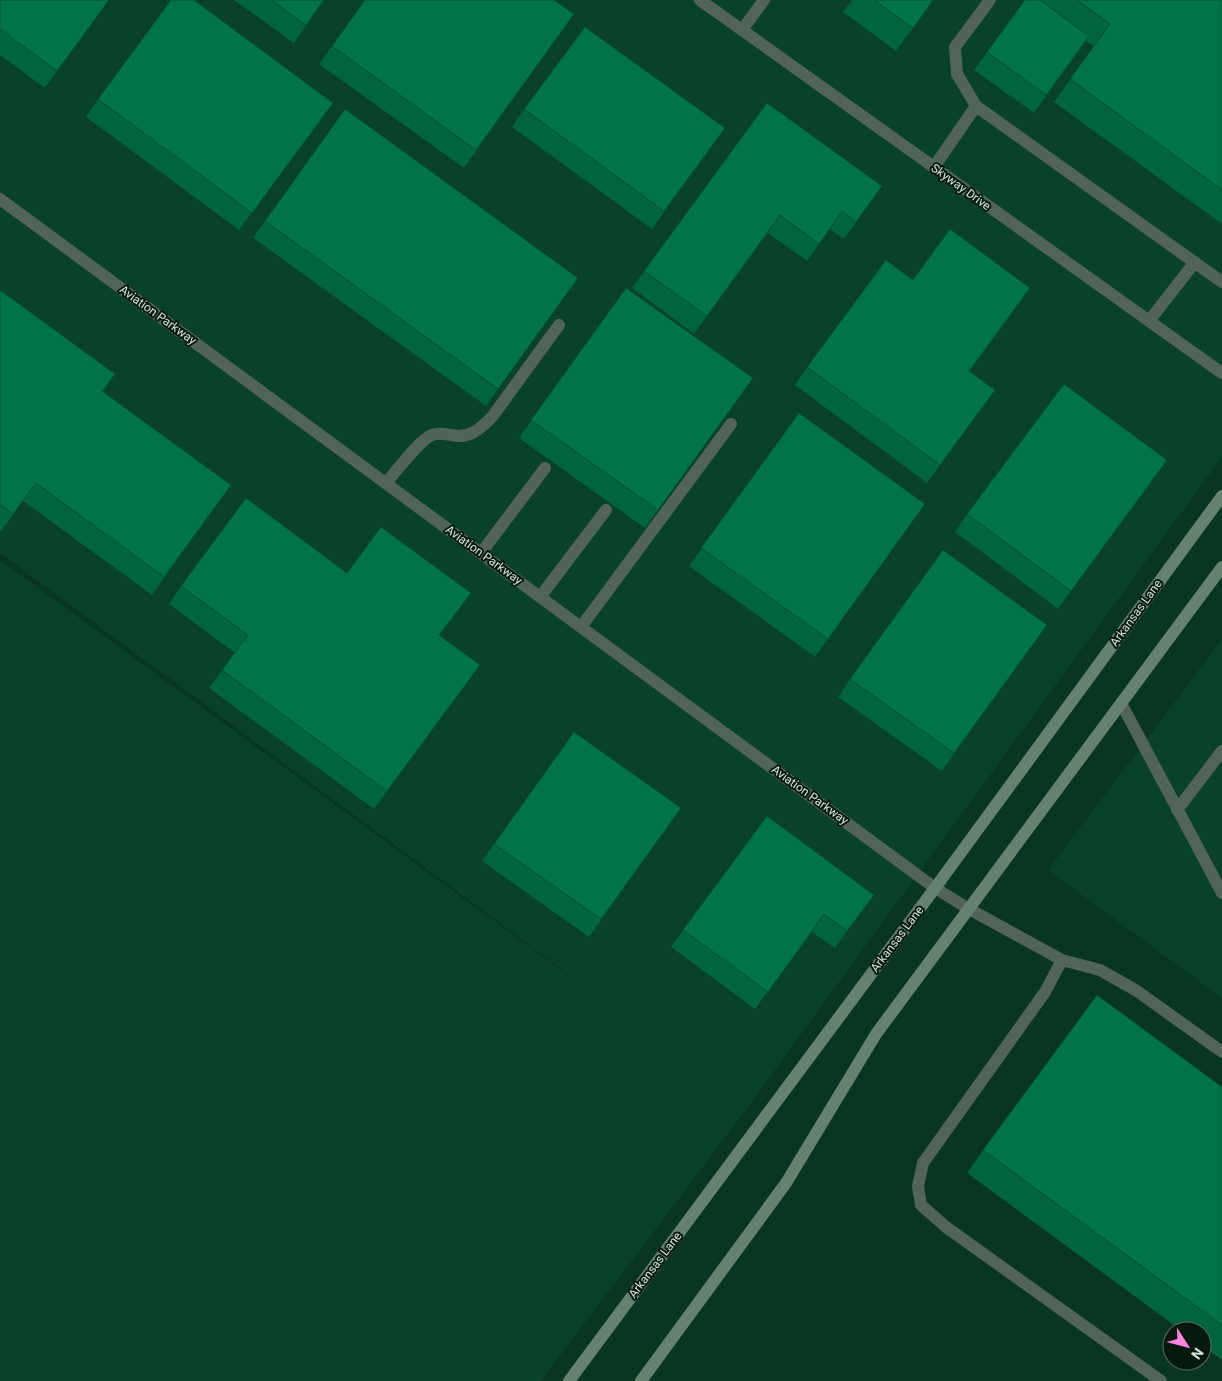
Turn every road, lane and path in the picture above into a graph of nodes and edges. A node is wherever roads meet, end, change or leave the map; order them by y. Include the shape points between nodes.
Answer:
1 (700, 0) edge
2 (764, 0) edge
3 (990, 0) edge
4 (742, 30) junction
5 (976, 106) junction
6 (934, 167) junction
7 (0, 199) edge
8 (1195, 262) junction
9 (1222, 282) edge
10 (1149, 322) junction
11 (559, 325) edge
12 (1222, 373) edge
13 (731, 424) edge
14 (545, 468) dead end
15 (386, 483) junction
16 (1222, 496) edge
17 (606, 510) dead end
18 (481, 553) junction
19 (1222, 567) edge
20 (540, 597) junction
21 (581, 627) junction
22 (1121, 703) junction
23 (1222, 751) edge
24 (1177, 810) junction
25 (935, 888) junction
26 (1222, 893) edge
27 (969, 909) junction
28 (1062, 960) junction
29 (1222, 1052) edge
30 (569, 1381) edge
31 (641, 1381) edge
32 (1160, 1381) edge

1 - 4 street, Skyway Drive
2 - 4 street
3 - 5 street via 955,47 957,74
4 - 6 street, Skyway Drive
5 - 6 street
5 - 8 street
6 - 10 street, Skyway Drive
7 - 15 street, Aviation Parkway
8 - 9 street
8 - 10 street
10 - 12 street, Skyway Drive
11 - 15 street via 481,428 461,437 431,435
13 - 21 street
14 - 18 street
15 - 18 street, Aviation Parkway
16 - 25 main road, Arkansas Lane
17 - 20 street
18 - 20 street, Aviation Parkway
19 - 22 main road
20 - 21 street, Aviation Parkway
21 - 25 street, Aviation Parkway
22 - 24 street
22 - 27 main road
23 - 24 street
24 - 26 street
25 - 27 street, Aviation Parkway
25 - 30 main road, Arkansas Lane
27 - 28 street, Aviation Parkway
27 - 31 main road via 876,1034 786,1183
28 - 29 street, Aviation Parkway via 1100,970
28 - 32 street via 1045,992 923,1163 918,1186 921,1205 946,1227

